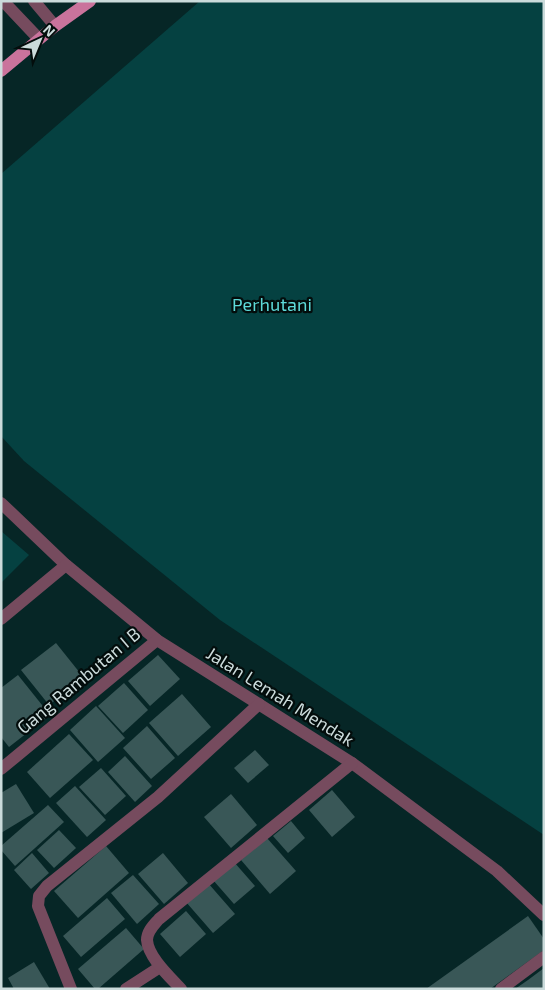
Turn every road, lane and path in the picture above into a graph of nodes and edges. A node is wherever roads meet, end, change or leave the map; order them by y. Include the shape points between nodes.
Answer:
1 (3, 1) edge
2 (34, 1) edge
3 (90, 1) edge
4 (55, 26) junction
5 (39, 39) junction
6 (1, 71) edge
7 (1, 503) edge
8 (66, 565) junction
9 (1, 619) edge
10 (157, 640) junction
11 (260, 704) junction
12 (352, 763) junction
13 (1, 769) edge
14 (544, 915) edge
15 (544, 957) edge
16 (160, 967) junction
17 (71, 989) edge
18 (126, 989) edge
19 (181, 989) edge
20 (501, 989) edge

1 - 5 street
2 - 4 street
3 - 4 main road
4 - 5 main road
5 - 6 main road
7 - 8 street, Jalan Lemah Mendak
8 - 9 street
8 - 10 street, Jalan Lemah Mendak
10 - 11 street, Jalan Lemah Mendak
10 - 13 street, Gang Rambutan I B
11 - 12 street, Jalan Lemah Mendak
11 - 17 street via 158,797 47,886 39,896 38,906
12 - 14 street, Jalan Lemah Mendak via 497,871
12 - 16 street via 150,928 147,939
15 - 20 street
16 - 18 street
16 - 19 street

